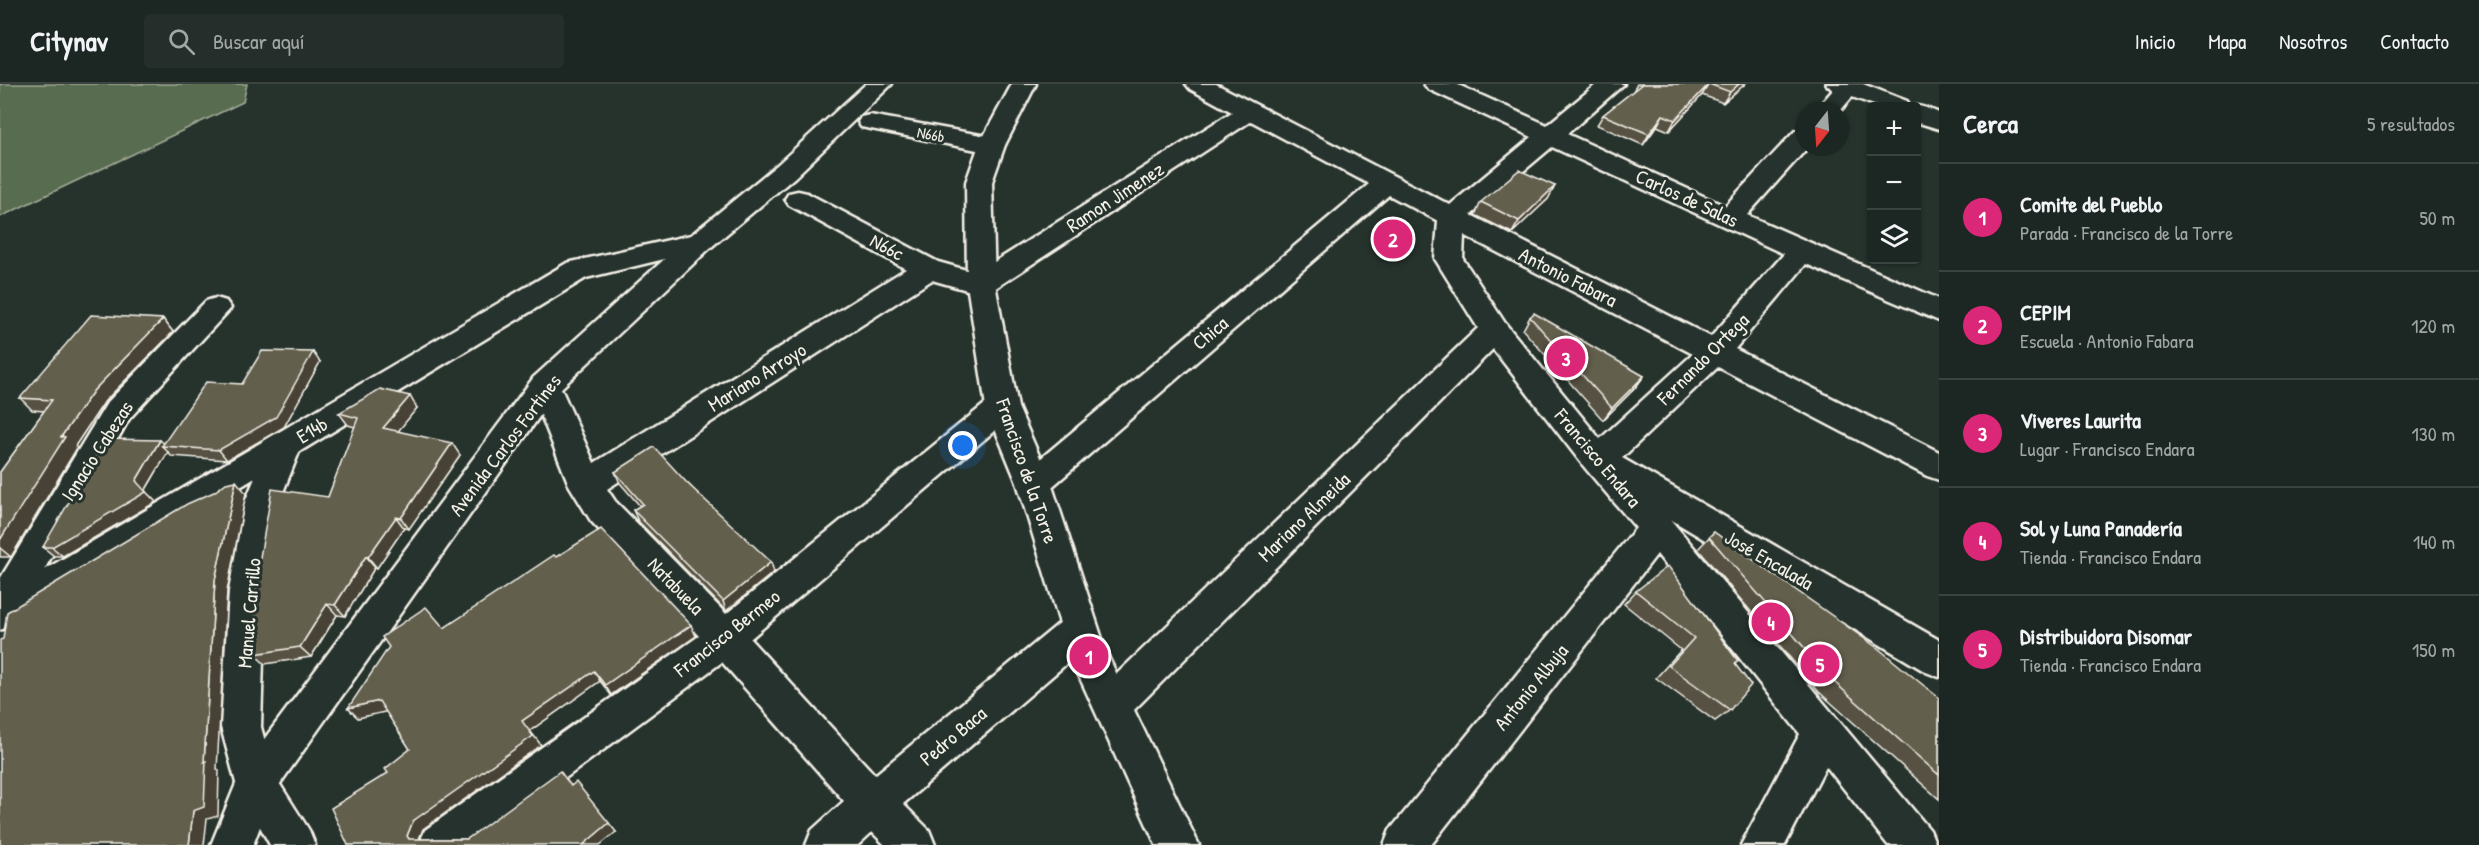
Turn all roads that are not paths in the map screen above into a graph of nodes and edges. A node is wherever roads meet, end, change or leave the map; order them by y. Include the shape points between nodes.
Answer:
1 (880, 84) edge
2 (1024, 84) edge
3 (1198, 84) edge
4 (1436, 84) edge
5 (1612, 84) edge
6 (1846, 85) edge
7 (1834, 102) edge
8 (1888, 102) edge
9 (1250, 111) junction
10 (1921, 115) edge
11 (870, 122) dead end
12 (1939, 122) edge
13 (1549, 135) junction
14 (992, 146) junction
15 (1795, 146) edge
16 (1387, 183) junction
17 (798, 199) dead end
18 (1452, 218) junction
19 (1730, 218) junction
20 (700, 243) junction
21 (1802, 251) junction
22 (928, 269) junction
23 (981, 284) junction
24 (216, 308) dead end
25 (1939, 310) edge
26 (1494, 330) junction
27 (1715, 352) junction
28 (545, 385) junction
29 (1002, 407) junction
30 (285, 446) junction
31 (1598, 460) junction
32 (1939, 467) edge
33 (1034, 483) junction
34 (586, 485) junction
35 (1657, 528) junction
36 (0, 613) edge
37 (1080, 629) junction
38 (725, 638) junction
39 (1939, 660) edge
40 (1113, 704) junction
41 (1822, 734) junction
42 (256, 783) junction
43 (873, 803) junction
44 (232, 845) edge
45 (294, 845) edge
46 (440, 845) edge
47 (827, 845) edge
48 (914, 845) edge
49 (1178, 845) edge
50 (1405, 845) edge
51 (1762, 845) edge
52 (1915, 845) edge

1 - 20 street, Avenida Carlos Fortines
2 - 14 street, Francisco de la Torre
3 - 9 street, Antonio Fabara
4 - 13 street, Carlos de Salas
5 - 13 street
6 - 7 street
6 - 8 street
9 - 16 street, Antonio Fabara
9 - 23 street, Ramon Jimenez
10 - 12 street
11 - 14 street, N66b
13 - 18 street
13 - 19 street, Carlos de Salas
14 - 23 street, Francisco de la Torre via 979,182
15 - 19 street
16 - 18 street, Antonio Fabara
16 - 33 street, Chica
17 - 22 street, N66c
18 - 26 street, Francisco Endara via 1449,259
18 - 27 street, Antonio Fabara
19 - 21 street, Carlos de Salas
20 - 28 street, Avenida Carlos Fortines
20 - 30 street, E14b via 577,270
21 - 25 street, Carlos de Salas
21 - 27 street, Fernando Ortega
22 - 23 street, N66c
22 - 34 street, Mariano Arroyo
23 - 29 street, Francisco de la Torre
24 - 36 street, Ignacio Cabezas via 118,411
26 - 31 street, Francisco Endara
26 - 40 street, Mariano Almeida
27 - 31 street, Fernando Ortega
27 - 32 street, Antonio Fabara
28 - 34 street, Natabuela
28 - 42 street, Avenida Carlos Fortines
29 - 33 street, Francisco de la Torre
29 - 38 street, Francisco Bermeo
30 - 36 street, E14b
30 - 42 street, Manuel Carrillo via 262,502 247,591 241,727
31 - 35 street, Francisco Endara
31 - 39 street, José Encalada
33 - 37 street, Francisco de la Torre
34 - 38 street, Natabuela via 603,511
35 - 41 street, Francisco Endara
35 - 50 street, Antonio Albuja
37 - 40 street, Francisco de la Torre
37 - 43 street, Pedro Baca
38 - 43 street, Natabuela
38 - 46 street, Francisco Bermeo
40 - 49 street, Francisco de la Torre
41 - 51 street
41 - 52 street, Francisco Endara
42 - 44 street, Avenida Carlos Fortines
42 - 45 street, Manuel Carrillo
43 - 47 street, Pedro Baca
43 - 48 street, Natabuela

